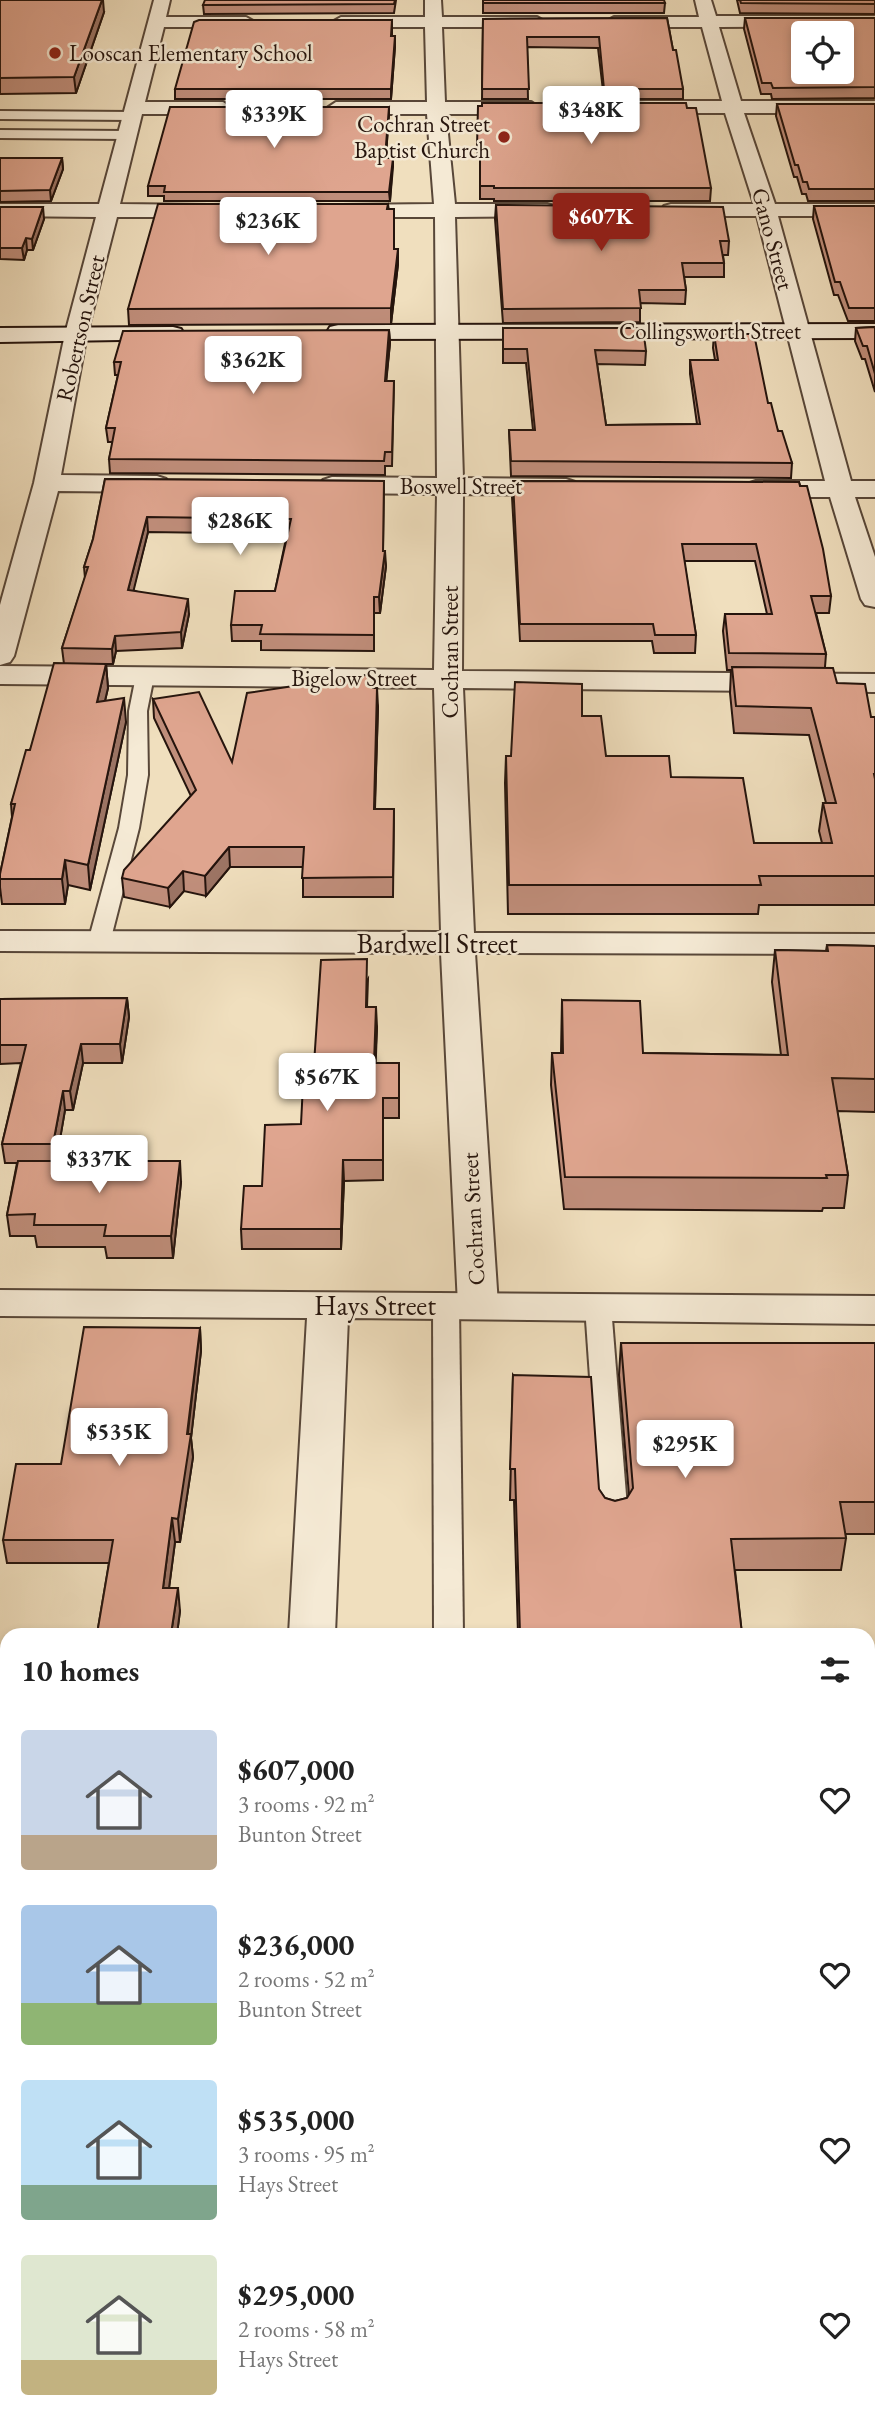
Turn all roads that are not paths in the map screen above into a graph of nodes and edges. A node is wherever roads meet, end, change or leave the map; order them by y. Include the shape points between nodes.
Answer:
1 (703, 0) edge
2 (160, 11) edge
3 (433, 11) edge
4 (875, 21) edge
5 (266, 22) edge
6 (320, 22) edge
7 (560, 22) edge
8 (601, 22) edge
9 (710, 22) junction
10 (555, 107) edge
11 (609, 107) edge
12 (733, 107) junction
13 (875, 107) edge
14 (245, 108) edge
15 (314, 108) edge
16 (436, 108) junction
17 (0, 115) edge
18 (131, 120) junction
19 (0, 134) edge
20 (0, 210) edge
21 (444, 210) junction
22 (565, 210) edge
23 (646, 210) edge
24 (766, 210) junction
25 (875, 210) edge
26 (107, 211) junction
27 (229, 211) edge
28 (322, 211) edge
29 (446, 331) junction
30 (799, 331) junction
31 (875, 331) edge
32 (322, 332) edge
33 (199, 333) edge
34 (76, 334) junction
35 (0, 335) edge
36 (47, 483) junction
37 (187, 484) edge
38 (313, 485) edge
39 (450, 486) junction
40 (586, 487) edge
41 (738, 488) edge
42 (840, 489) junction
43 (875, 489) edge
44 (875, 599) edge
45 (0, 656) edge
46 (0, 675) edge
47 (145, 676) junction
48 (448, 678) junction
49 (875, 683) edge
50 (0, 941) edge
51 (99, 942) junction
52 (459, 943) junction
53 (875, 944) edge
54 (0, 1303) edge
55 (328, 1305) junction
56 (462, 1305) junction
57 (598, 1307) junction
58 (875, 1310) edge
59 (614, 1520) edge
60 (312, 1628) edge
61 (449, 1628) edge

1 - 9 street, Gano Street
2 - 5 street
2 - 18 street, Robertson Street
3 - 6 street
3 - 7 street
3 - 16 street, Cochran Street
4 - 9 street
8 - 9 street
9 - 12 street, Gano Street
10 - 16 street
11 - 12 street
12 - 13 street
12 - 24 street, Gano Street
14 - 18 street
15 - 16 street
16 - 21 street, Cochran Street
17 - 18 lane
18 - 19 lane
18 - 26 street, Robertson Street
20 - 26 street
21 - 22 street
21 - 28 street
21 - 29 street, Cochran Street
23 - 24 street
24 - 25 street
24 - 30 street, Gano Street
26 - 27 street
26 - 34 street, Robertson Street
29 - 30 street, Collingsworth Street
29 - 32 street, Collingsworth Street
29 - 39 street, Cochran Street
30 - 31 street, Collingsworth Street
30 - 42 street, Gano Street
33 - 34 street
34 - 35 street
34 - 36 street, Robertson Street
36 - 37 street
36 - 45 street, Robertson Street
38 - 39 street, Boswell Street
39 - 40 street, Boswell Street
39 - 48 street, Cochran Street
41 - 42 street
42 - 43 street
42 - 44 street, Gano Street
46 - 47 street, Bigelow Street
47 - 48 street, Bigelow Street
47 - 51 lane via 138,711 138,775 132,814
48 - 49 street, Bigelow Street
48 - 52 street, Cochran Street
50 - 51 street, Bardwell Street
51 - 52 street, Bardwell Street
52 - 53 street, Bardwell Street
52 - 56 street, Cochran Street
54 - 55 street, Hays Street
55 - 56 street, Hays Street
55 - 60 street
56 - 57 street, Hays Street
56 - 61 lane
57 - 58 street, Hays Street
57 - 59 lane

